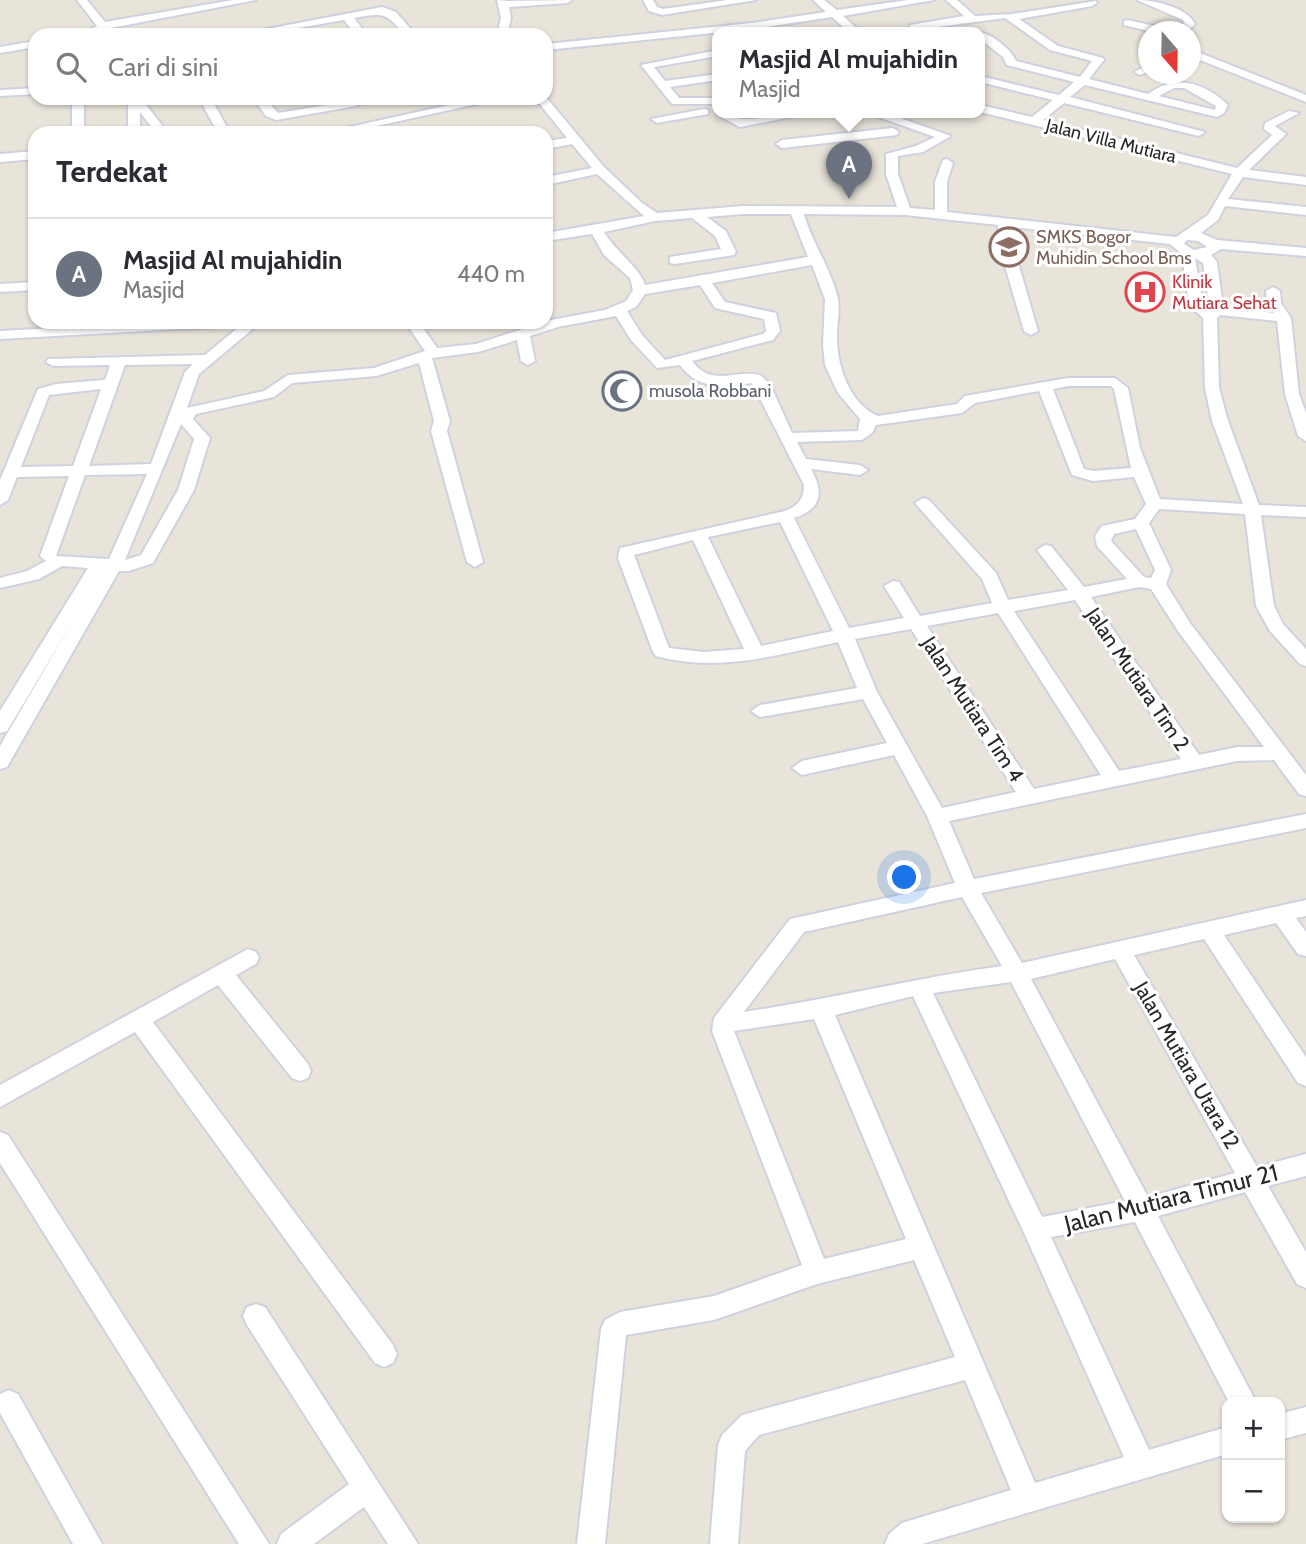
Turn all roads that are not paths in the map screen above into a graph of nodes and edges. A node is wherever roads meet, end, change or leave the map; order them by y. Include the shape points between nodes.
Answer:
1 (82, 0) edge
2 (251, 0) edge
3 (567, 0) edge
4 (648, 0) edge
5 (751, 0) edge
6 (818, 0) edge
7 (929, 0) edge
8 (951, 0) edge
9 (1142, 0) edge
10 (503, 2) edge
11 (1092, 3) dead end
12 (1065, 8) junction
13 (835, 14) junction
14 (1076, 16) dead end
15 (347, 17) junction
16 (1012, 17) junction
17 (964, 20) junction
18 (1188, 21) edge
19 (1128, 23) dead end
20 (305, 24) junction
21 (1138, 25) edge
22 (103, 26) junction
23 (728, 27) edge
24 (850, 27) edge
25 (932, 27) edge
26 (973, 27) edge
27 (99, 28) edge
28 (286, 28) edge
29 (308, 28) edge
30 (356, 28) edge
31 (404, 28) edge
32 (502, 28) edge
33 (712, 29) edge
34 (985, 37) edge
35 (596, 43) junction
36 (28, 45) edge
37 (553, 46) edge
38 (0, 50) edge
39 (553, 54) edge
40 (712, 54) edge
41 (1201, 58) edge
42 (712, 78) edge
43 (985, 80) edge
44 (1082, 81) junction
45 (662, 85) junction
46 (28, 91) edge
47 (0, 93) edge
48 (1150, 97) junction
49 (1060, 99) junction
50 (1306, 99) edge
51 (78, 105) edge
52 (135, 105) edge
53 (140, 105) edge
54 (209, 105) edge
55 (263, 105) edge
56 (315, 105) edge
57 (345, 105) edge
58 (464, 105) edge
59 (546, 105) edge
60 (712, 106) edge
61 (712, 108) edge
62 (985, 109) edge
63 (319, 110) junction
64 (1300, 111) edge
65 (1217, 114) junction
66 (732, 118) edge
67 (775, 118) edge
68 (880, 118) edge
69 (889, 118) edge
70 (657, 119) dead end
71 (1034, 122) junction
72 (78, 126) edge
73 (134, 126) edge
74 (157, 126) edge
75 (220, 126) edge
76 (362, 126) edge
77 (1199, 132) junction
78 (573, 140) junction
79 (1189, 143) dead end
80 (553, 144) edge
81 (782, 144) dead end
82 (28, 156) edge
83 (0, 158) edge
84 (947, 163) dead end
85 (600, 170) junction
86 (1242, 173) junction
87 (553, 180) edge
88 (1306, 181) edge
89 (1222, 202) junction
90 (797, 211) junction
91 (905, 211) junction
92 (1306, 211) edge
93 (693, 212) junction
94 (942, 216) junction
95 (1213, 216) junction
96 (656, 217) junction
97 (1004, 222) junction
98 (596, 230) junction
99 (553, 236) edge
100 (1183, 238) junction
101 (1210, 246) junction
102 (1188, 252) junction
103 (1306, 252) edge
104 (676, 260) dead end
105 (816, 260) junction
106 (705, 282) junction
107 (28, 286) edge
108 (0, 288) edge
109 (640, 290) junction
110 (1273, 291) dead end
111 (619, 310) junction
112 (1214, 314) junction
113 (1283, 318) junction
114 (553, 326) edge
115 (109, 329) edge
116 (247, 329) edge
117 (416, 329) edge
118 (543, 329) edge
119 (1031, 331) dead end
120 (523, 334) junction
121 (0, 335) edge
122 (428, 354) junction
123 (206, 359) junction
124 (683, 359) junction
125 (119, 361) junction
126 (528, 361) dead end
127 (1287, 361) junction
128 (53, 362) dead end
129 (1306, 363) edge
130 (110, 384) junction
131 (1044, 386) junction
132 (868, 419) junction
133 (1306, 436) edge
134 (789, 438) junction
135 (802, 463) junction
136 (158, 469) junction
137 (79, 470) junction
138 (860, 470) dead end
139 (11, 472) junction
140 (1139, 472) junction
141 (0, 500) edge
142 (923, 503) dead end
143 (1154, 503) junction
144 (1252, 507) junction
145 (1306, 512) edge
146 (785, 516) junction
147 (1141, 523) junction
148 (699, 535) junction
149 (1045, 550) dead end
150 (48, 556) dead end
151 (475, 562) dead end
152 (107, 565) junction
153 (0, 583) edge
154 (1148, 583) junction
155 (893, 586) dead end
156 (1080, 594) junction
157 (1003, 608) junction
158 (918, 623) junction
159 (844, 635) junction
160 (756, 654) junction
161 (1306, 660) edge
162 (868, 692) junction
163 (760, 711) dead end
164 (0, 726) edge
165 (900, 747) junction
166 (1276, 753) junction
167 (0, 762) edge
168 (1195, 764) junction
169 (802, 768) dead end
170 (1113, 778) junction
171 (1306, 789) edge
172 (1029, 796) junction
173 (937, 816) junction
174 (1306, 821) edge
175 (968, 890) junction
176 (1306, 908) edge
177 (1282, 915) junction
178 (1210, 931) junction
179 (1306, 948) edge
180 (1121, 951) junction
181 (248, 958) dead end
182 (1017, 973) junction
183 (222, 974) junction
184 (919, 986) junction
185 (821, 1009) junction
186 (139, 1020) junction
187 (722, 1024) junction
188 (300, 1071) dead end
189 (1306, 1076) edge
190 (0, 1097) edge
191 (0, 1142) edge
192 (1306, 1165) edge
193 (1253, 1179) junction
194 (1143, 1209) junction
195 (1035, 1229) junction
196 (923, 1247) junction
197 (817, 1272) junction
198 (1306, 1276) edge
199 (256, 1316) dead end
200 (384, 1354) dead end
201 (970, 1366) junction
202 (1240, 1397) edge
203 (9, 1403) dead end
204 (1306, 1420) edge
205 (1285, 1426) edge
206 (1222, 1442) edge
207 (1141, 1464) junction
208 (367, 1487) junction
209 (1028, 1499) junction
210 (88, 1544) edge
211 (255, 1544) edge
212 (291, 1544) edge
213 (404, 1544) edge
214 (591, 1544) edge
215 (724, 1544) edge
216 (899, 1544) edge

1 - 22 street
2 - 22 street
3 - 10 street
4 - 5 street via 653,9 662,12
6 - 13 street
7 - 13 street
8 - 17 street via 970,16
9 - 18 street
10 - 32 street
11 - 12 street
12 - 14 street
12 - 16 street
13 - 23 street
13 - 24 street
15 - 20 street
15 - 30 street
15 - 31 street via 387,11
16 - 17 street
16 - 44 street via 1054,48 1099,60
17 - 25 street
17 - 26 street
19 - 21 street
20 - 28 street
20 - 29 street
22 - 27 street
33 - 35 street
34 - 44 street via 1008,55 1011,63
35 - 37 street
35 - 39 street
36 - 38 street
40 - 45 street via 647,65
41 - 50 street
42 - 45 street
43 - 49 street
44 - 48 street
44 - 49 street
45 - 60 street via 676,102
46 - 47 street
48 - 65 street
48 - 65 street via 1169,83 1180,83 1224,107
49 - 71 street
49 - 77 street
51 - 72 street
52 - 73 street
53 - 74 street
54 - 75 street
55 - 63 street via 272,116
56 - 63 street
57 - 63 street
58 - 76 street
59 - 78 street
61 - 70 street
62 - 71 street, Jalan Villa Mutiara
64 - 86 street via 1269,125 1280,134
65 - 77 street
66 - 67 street via 740,124
68 - 81 street via 893,131
69 - 91 street via 946,136 919,149 892,154 892,174
71 - 86 street, Jalan Villa Mutiara
77 - 79 street
78 - 80 street
78 - 85 street
82 - 83 street
84 - 94 street via 939,180
85 - 87 street
85 - 96 street
86 - 88 street, Jalan Villa Mutiara
86 - 89 street via 1229,185
89 - 92 street
89 - 95 street
90 - 91 street
90 - 93 street
90 - 105 street
91 - 94 street
93 - 96 street
93 - 104 street via 721,234 729,252
94 - 97 street
95 - 100 street
95 - 101 street
96 - 98 street
97 - 100 street
97 - 119 street via 1005,242
98 - 99 street
98 - 109 street via 609,253 636,277
100 - 101 street
100 - 102 street via 1178,247
101 - 102 street
101 - 103 street
101 - 112 street
102 - 112 street via 1196,305
105 - 106 street
105 - 132 street via 832,298 831,370 842,391
106 - 109 street
106 - 124 street via 720,305 771,316 773,331 768,337
107 - 108 street
109 - 111 street via 631,304
110 - 113 street
111 - 114 street
111 - 124 street via 662,365
112 - 113 street
112 - 144 street via 1212,388
113 - 127 street
115 - 121 street
116 - 123 street
117 - 122 street
118 - 120 street
120 - 122 street via 478,348
120 - 126 street
122 - 151 street via 442,421 439,432
122 - 152 street via 376,372 288,379 269,394 191,411 186,419 202,445 186,490 147,559 129,566
123 - 125 street
123 - 136 street via 185,385
124 - 134 street via 711,384 755,378 763,384
125 - 128 street
125 - 130 street
127 - 129 street
127 - 133 street
130 - 137 street
130 - 139 street via 43,392
131 - 132 street via 970,399 962,408
131 - 140 street via 1078,472 1093,476
131 - 140 street via 1099,381 1119,384
132 - 134 street via 868,429 862,435
134 - 135 street
135 - 138 street
135 - 146 street via 813,497 800,512
136 - 137 street
136 - 152 street
137 - 139 street
137 - 150 street
139 - 141 street
140 - 143 street
142 - 157 street via 990,577
143 - 144 street
143 - 147 street
144 - 145 street
144 - 161 street via 1265,606 1276,627
146 - 148 street
146 - 159 street
147 - 154 street via 1163,570
147 - 154 street via 1108,530 1102,536
148 - 160 street
148 - 160 street via 626,552 662,652 684,657
149 - 156 street, Jalan Mutiara Tim 2
152 - 153 street via 59,561 33,575
152 - 164 street
152 - 167 street
154 - 156 street
154 - 166 street
155 - 158 street, Jalan Mutiara Tim 4
156 - 157 street
156 - 168 street, Jalan Mutiara Tim 2
157 - 158 street
157 - 170 street
158 - 159 street
158 - 172 street, Jalan Mutiara Tim 4
159 - 160 street
159 - 162 street
162 - 163 street
162 - 165 street
165 - 169 street
165 - 173 street
166 - 168 street via 1237,754
166 - 171 street
168 - 170 street
170 - 172 street
172 - 173 street
173 - 175 street
174 - 175 street
175 - 182 street
175 - 187 street via 797,925
176 - 177 street
177 - 178 street
177 - 179 street
178 - 180 street
178 - 189 street
180 - 182 street
180 - 193 street, Jalan Mutiara Utara 12
181 - 183 street
182 - 184 street
182 - 194 street
183 - 186 street
183 - 188 street
184 - 185 street
184 - 195 street
185 - 187 street
185 - 196 street
186 - 190 street
186 - 200 street
187 - 197 street
191 - 211 street
192 - 193 street, Jalan Mutiara Timur 21
193 - 194 street, Jalan Mutiara Timur 21
193 - 198 street, Jalan Mutiara Utara 12
194 - 195 street, Jalan Mutiara Timur 21
194 - 202 street
195 - 207 street
196 - 197 street
196 - 201 street
197 - 214 street via 714,1308 620,1324 614,1329
199 - 208 street
201 - 209 street
201 - 215 street via 751,1424 733,1445
203 - 210 street
204 - 205 street
206 - 207 street
207 - 209 street
208 - 212 street
208 - 213 street
209 - 216 street via 912,1533

